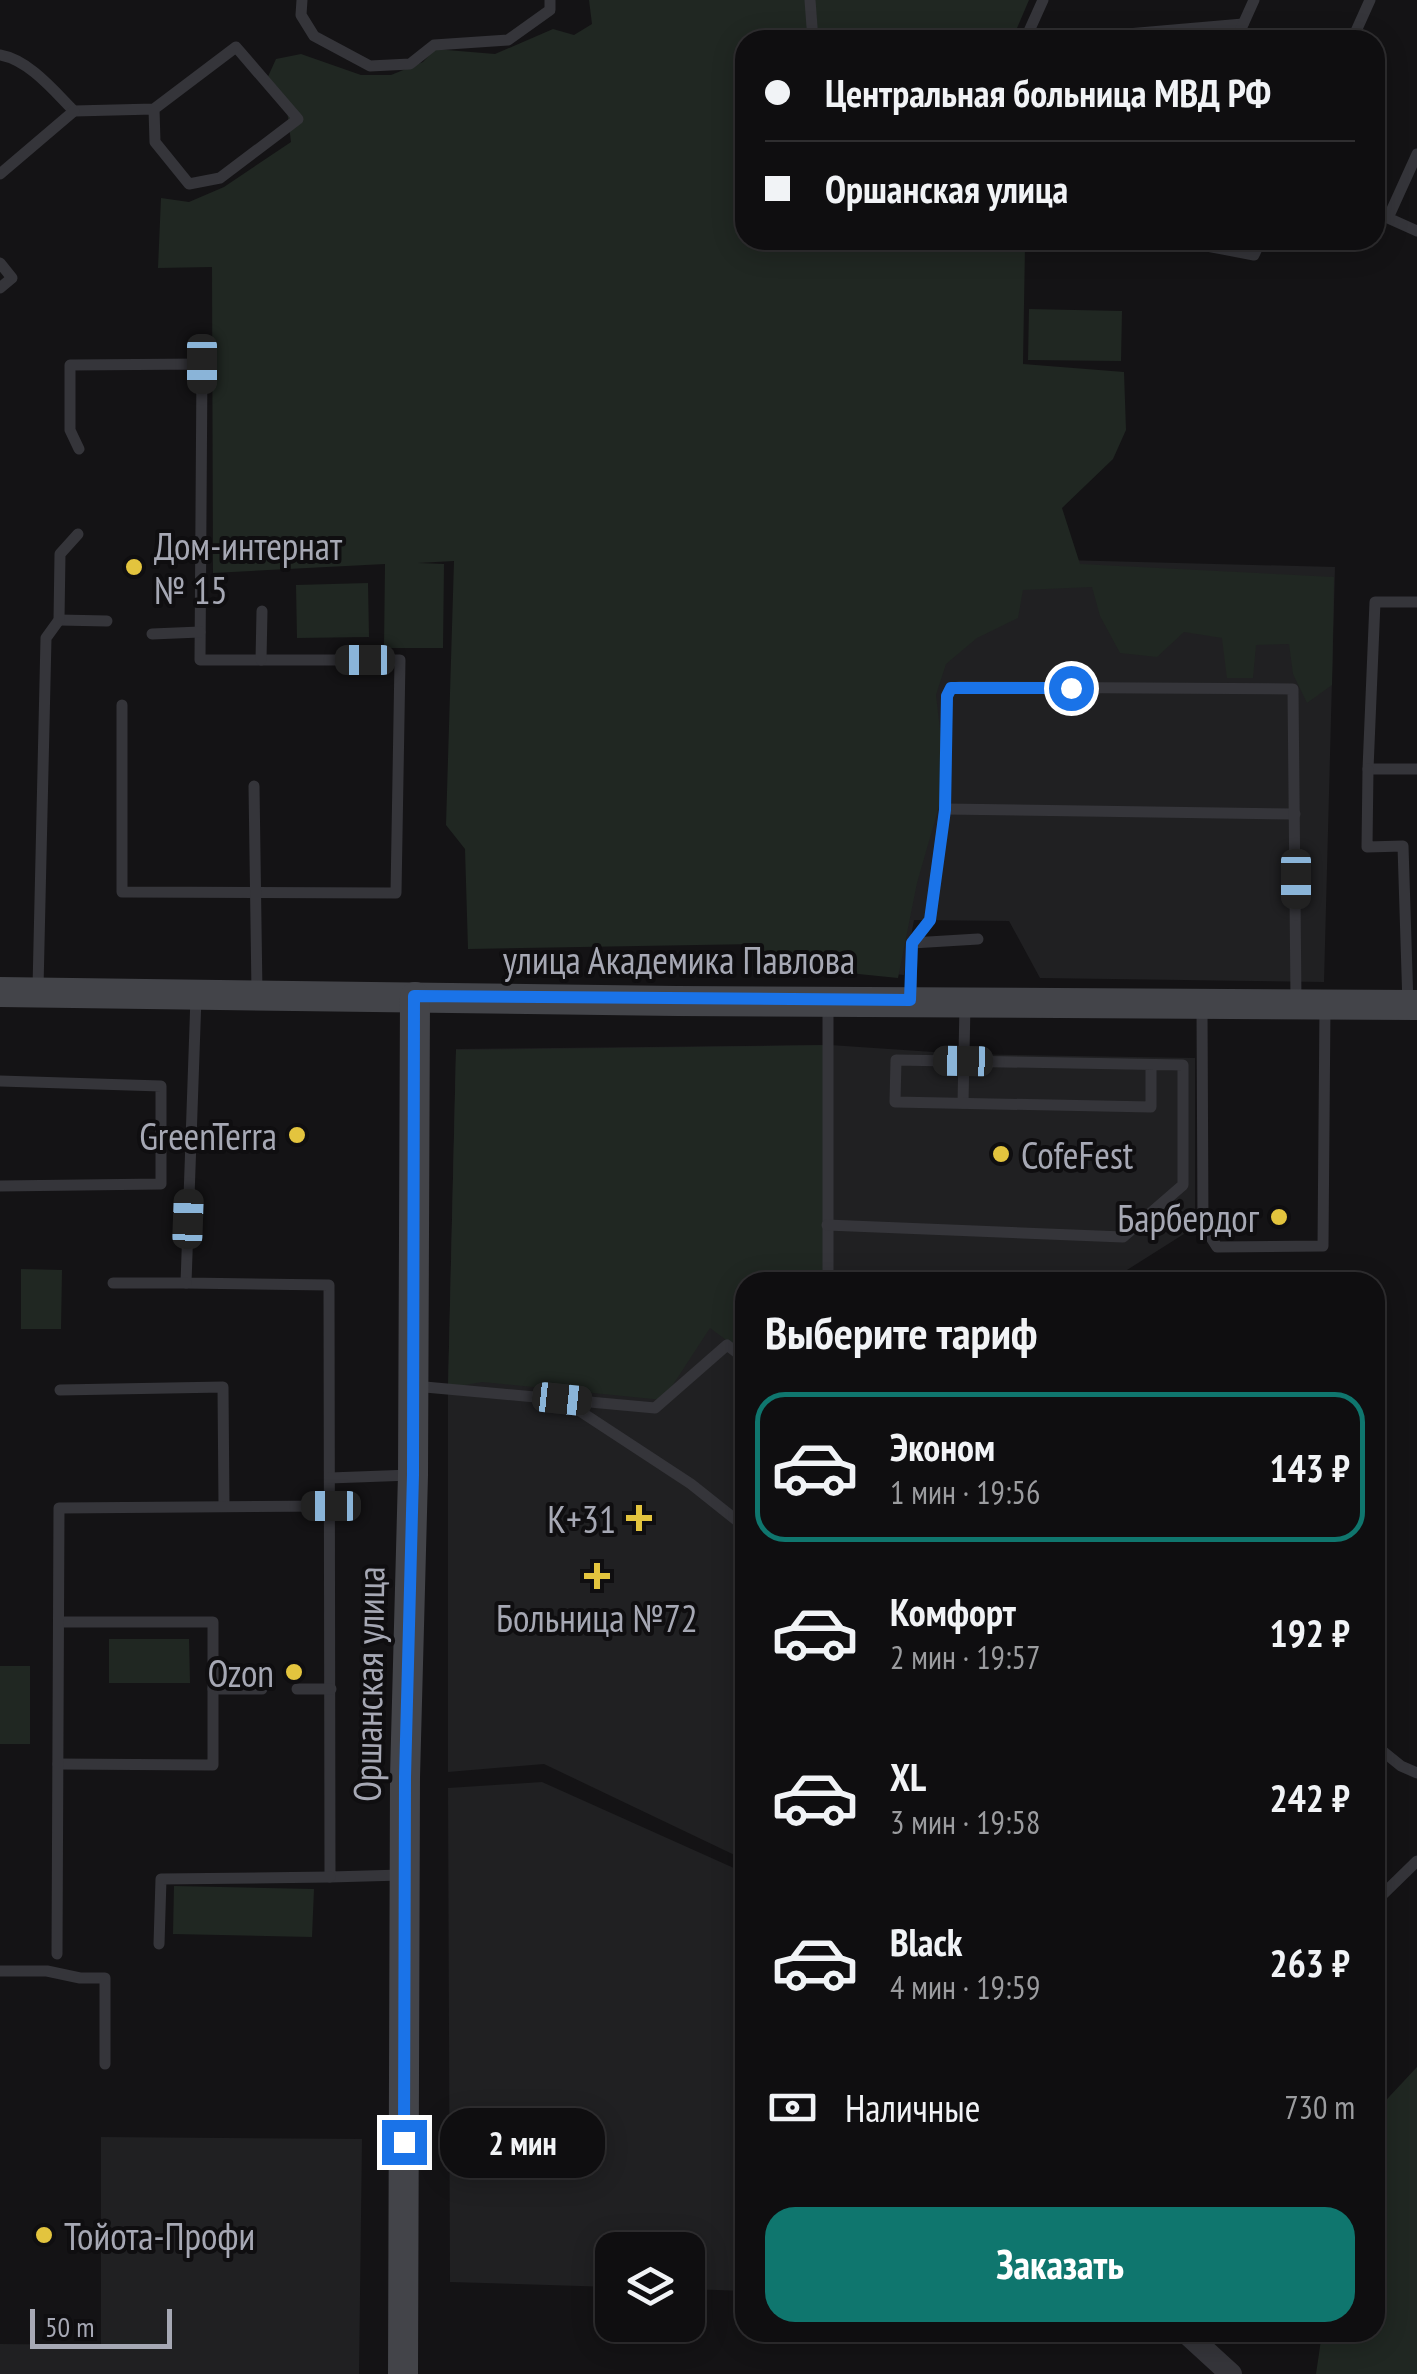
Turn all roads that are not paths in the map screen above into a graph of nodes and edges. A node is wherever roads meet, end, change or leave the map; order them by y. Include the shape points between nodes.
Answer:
1 (302, 0) edge
2 (550, 0) edge
3 (810, 0) edge
4 (1042, 0) edge
5 (1254, 0) edge
6 (1370, 0) edge
7 (1243, 24) junction
8 (812, 30) edge
9 (1029, 30) edge
10 (1174, 30) edge
11 (1240, 30) edge
12 (1356, 30) edge
13 (0, 55) edge
14 (154, 108) junction
15 (74, 111) junction
16 (1417, 154) edge
17 (0, 174) edge
18 (1417, 231) edge
19 (1224, 250) edge
20 (1257, 250) edge
21 (0, 263) edge
22 (0, 288) edge
23 (79, 449) dead end
24 (78, 534) dead end
25 (1417, 602) edge
26 (262, 611) dead end
27 (59, 620) junction
28 (108, 621) dead end
29 (200, 632) junction
30 (152, 634) dead end
31 (260, 660) junction
32 (122, 705) dead end
33 (1368, 768) junction
34 (1417, 769) edge
35 (254, 786) dead end
36 (945, 810) junction
37 (1295, 814) junction
38 (256, 894) junction
39 (978, 939) dead end
40 (912, 943) junction
41 (0, 992) edge
42 (38, 992) junction
43 (196, 993) junction
44 (257, 993) junction
45 (414, 996) junction
46 (828, 1000) junction
47 (910, 1000) junction
48 (965, 1001) junction
49 (1202, 1003) junction
50 (1311, 1005) junction
51 (1412, 1005) edge
52 (963, 1061) junction
53 (1151, 1066) junction
54 (0, 1082) edge
55 (963, 1104) junction
56 (0, 1186) edge
57 (826, 1225) junction
58 (828, 1272) edge
59 (113, 1283) dead end
60 (186, 1283) junction
61 (735, 1351) edge
62 (413, 1386) junction
63 (60, 1390) dead end
64 (562, 1399) junction
65 (413, 1475) junction
66 (330, 1478) junction
67 (224, 1506) junction
68 (331, 1506) junction
69 (735, 1519) edge
70 (60, 1622) junction
71 (213, 1689) junction
72 (262, 1689) dead end
73 (297, 1689) dead end
74 (331, 1689) junction
75 (1385, 1753) edge
76 (58, 1764) junction
77 (1417, 1773) edge
78 (1417, 1861) edge
79 (405, 1874) junction
80 (330, 1877) junction
81 (1385, 1892) edge
82 (159, 1944) dead end
83 (56, 1954) dead end
84 (0, 1971) edge
85 (105, 2064) dead end
86 (1196, 2342) edge
87 (403, 2374) edge
88 (1231, 2374) edge

1 - 2 lane via 301,15 314,36 370,66 410,64 434,44 508,40 550,10
3 - 8 lane
4 - 9 lane
5 - 7 lane
6 - 12 lane
7 - 10 lane
7 - 11 lane
13 - 15 lane via 36,75
14 - 14 lane via 155,142 189,184 220,178 298,119 236,47
14 - 15 lane
15 - 17 lane
16 - 18 lane via 1388,218
19 - 20 lane via 1254,256
21 - 22 lane via 12,278
23 - 29 lane via 70,430 70,365 202,364
24 - 27 lane via 60,554
25 - 33 lane via 1375,602
26 - 31 lane
27 - 28 lane
27 - 42 lane via 46,638
29 - 30 lane
29 - 31 lane via 200,660
31 - 38 lane via 400,660 396,892
32 - 38 lane via 122,892
33 - 34 lane
33 - 51 lane via 1367,847 1403,846
35 - 38 lane
36 - 37 lane
36 - 37 lane via 951,688 1292,689
36 - 40 lane via 930,920
37 - 50 lane
38 - 44 lane
39 - 40 lane
40 - 47 lane
41 - 42 street, улица Академика Павлова
42 - 43 street, улица Академика Павлова
43 - 44 street, улица Академика Павлова
43 - 60 lane
44 - 45 street, улица Академика Павлова
45 - 46 street, улица Академика Павлова
45 - 62 street, Оршанская улица
46 - 47 street, улица Академика Павлова
46 - 57 lane
47 - 48 street, улица Академика Павлова
48 - 49 street, улица Академика Павлова
48 - 52 lane
49 - 50 street, улица Академика Павлова
49 - 50 lane via 1203,1226 1217,1247 1323,1246
50 - 51 street, улица Академика Павлова
52 - 53 lane
52 - 55 lane
52 - 55 lane via 896,1060 895,1102
53 - 55 lane via 1151,1107
53 - 57 lane via 1182,1066 1183,1185 1123,1236
54 - 56 lane via 161,1086 161,1184
57 - 58 lane
59 - 60 lane
60 - 66 lane via 329,1285
61 - 64 lane via 727,1345 655,1408
62 - 64 lane
62 - 65 street, Оршанская улица
63 - 67 lane via 222,1387
64 - 69 lane
65 - 66 lane
65 - 79 street, Оршанская улица
66 - 68 lane
67 - 68 lane
67 - 70 lane via 58,1508
68 - 74 lane
70 - 71 lane via 213,1622
70 - 76 lane
71 - 72 lane
71 - 76 lane via 213,1765
73 - 74 lane
74 - 80 lane
75 - 77 lane
76 - 83 lane
78 - 81 lane
79 - 80 lane
79 - 87 street, Оршанская улица
80 - 82 lane via 161,1879
84 - 85 lane via 105,1978
86 - 88 street

